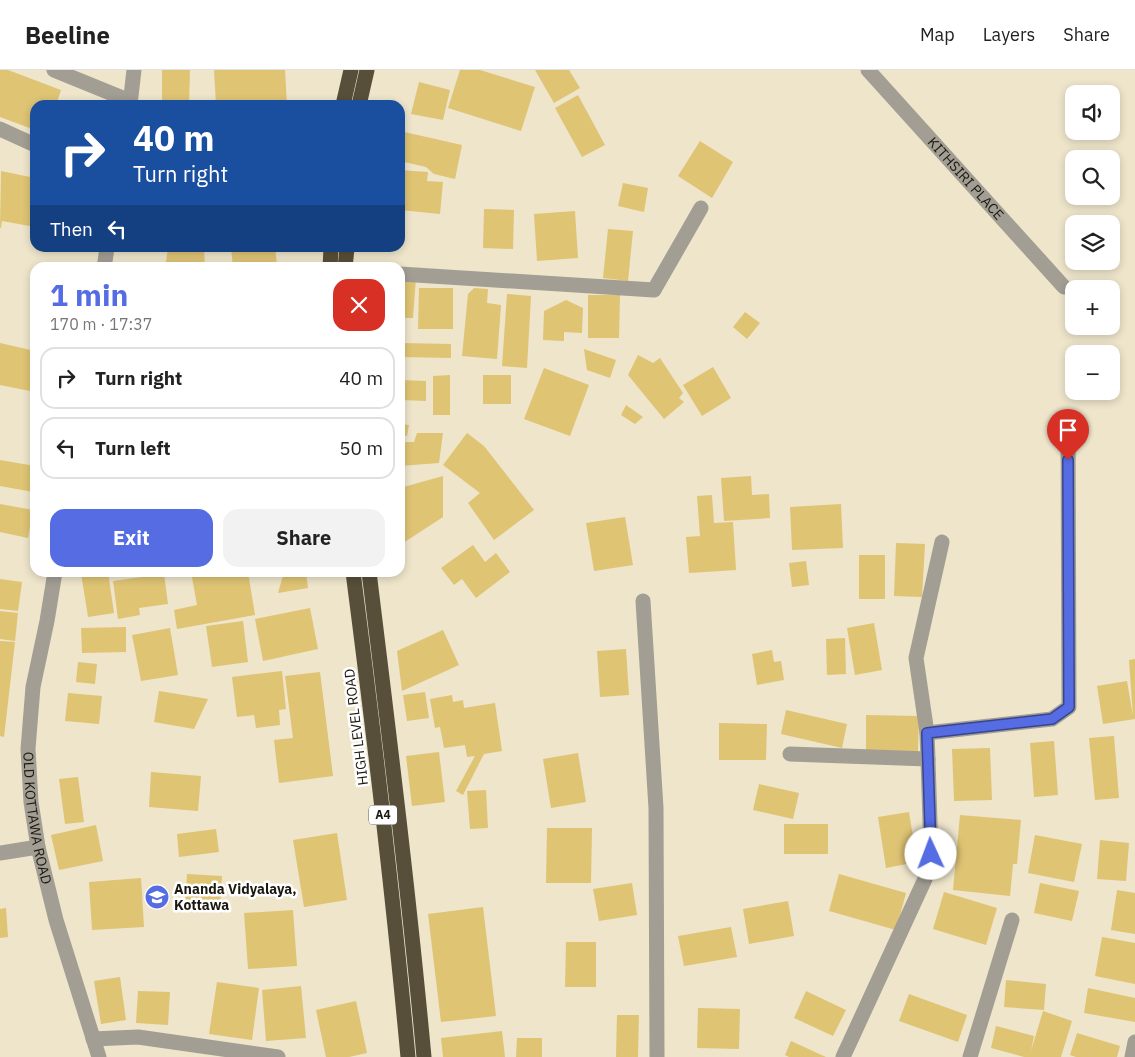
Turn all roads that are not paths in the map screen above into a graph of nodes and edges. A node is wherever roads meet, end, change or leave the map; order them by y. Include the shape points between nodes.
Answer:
1 (54, 70) edge
2 (134, 70) edge
3 (351, 70) edge
4 (367, 70) edge
5 (868, 70) edge
6 (123, 100) edge
7 (130, 100) edge
8 (344, 100) edge
9 (360, 100) edge
10 (0, 129) edge
11 (30, 143) edge
12 (701, 208) dead end
13 (405, 274) edge
14 (1064, 287) dead end
15 (1068, 422) dead end
16 (942, 542) dead end
17 (54, 577) edge
18 (354, 577) edge
19 (370, 577) edge
20 (643, 601) dead end
21 (927, 733) junction
22 (790, 754) dead end
23 (928, 759) junction
24 (38, 847) junction
25 (0, 853) edge
26 (1012, 920) dead end
27 (93, 1039) junction
28 (1135, 1042) edge
29 (99, 1057) edge
30 (278, 1057) edge
31 (408, 1057) edge
32 (424, 1057) edge
33 (657, 1057) edge
34 (843, 1057) edge
35 (970, 1057) edge
36 (1132, 1057) edge

1 - 6 street
2 - 7 street
3 - 8 highway
4 - 9 highway
5 - 14 street, KITHSIRI PLACE
10 - 11 street
12 - 13 street via 654,290
15 - 21 street via 1069,707 1052,719
16 - 21 street via 916,658
17 - 24 street, OLD KOTTAWA ROAD via 34,687 28,748
18 - 31 highway, HIGH LEVEL ROAD / A4
19 - 32 highway, A4
20 - 33 street via 656,808
21 - 23 street
22 - 23 street
23 - 34 street via 931,854 925,879
24 - 25 street
24 - 27 street, OLD KOTTAWA ROAD via 56,920
26 - 35 street
27 - 29 street, OLD KOTTAWA ROAD
27 - 30 street via 138,1037
28 - 36 street

